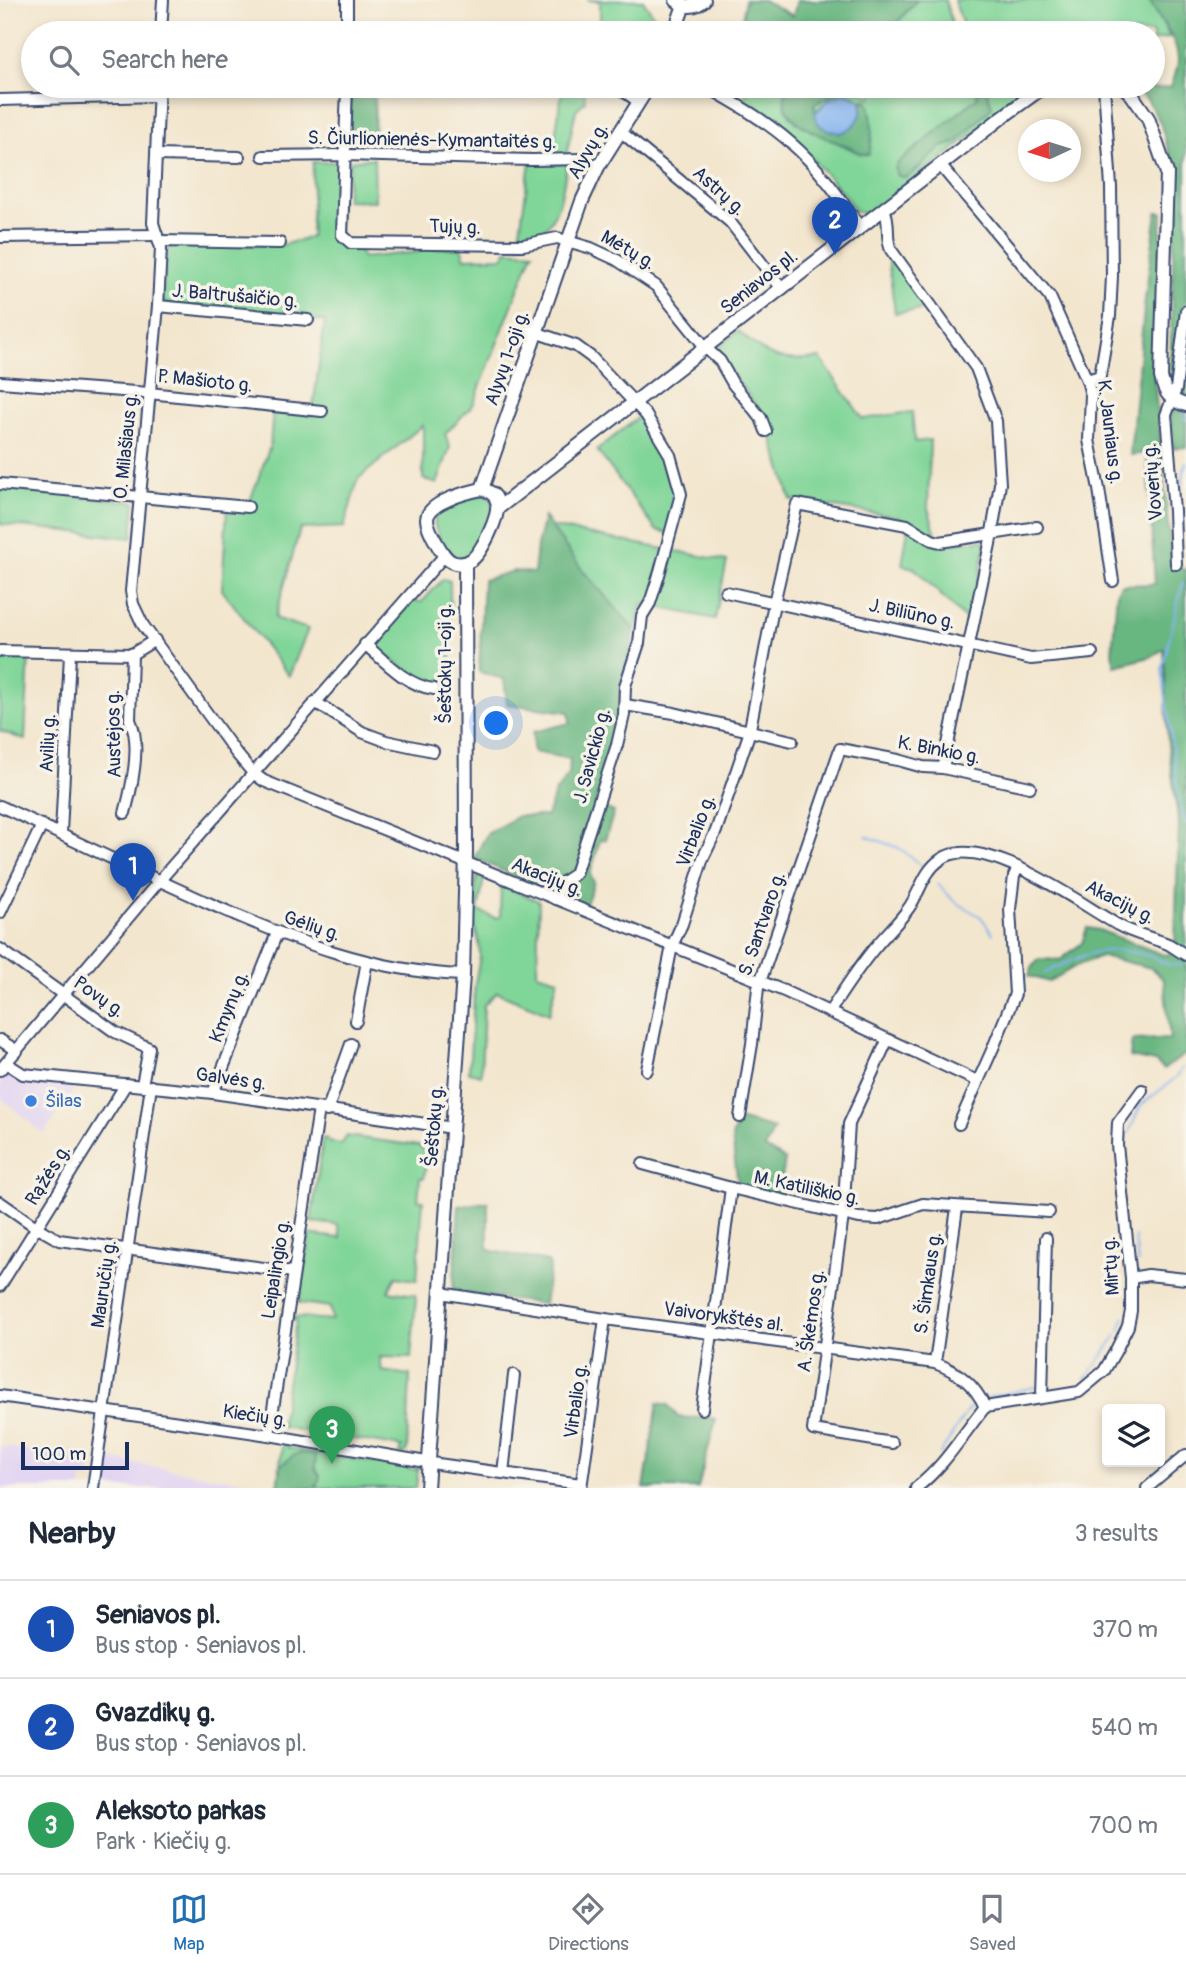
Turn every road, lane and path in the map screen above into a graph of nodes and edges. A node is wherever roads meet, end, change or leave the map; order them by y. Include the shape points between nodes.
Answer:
1 (163, 0) edge
2 (347, 0) edge
3 (704, 0) edge
4 (680, 2) edge
5 (162, 21) edge
6 (347, 21) edge
7 (676, 21) edge
8 (35, 98) edge
9 (159, 98) edge
10 (347, 98) edge
11 (633, 98) edge
12 (642, 98) edge
13 (726, 98) edge
14 (1029, 98) edge
15 (1105, 98) edge
16 (1133, 98) edge
17 (0, 100) edge
18 (639, 102) junction
19 (620, 131) junction
20 (157, 155) junction
21 (346, 155) junction
22 (263, 156) dead end
23 (239, 157) dead end
24 (940, 165) junction
25 (598, 167) junction
26 (884, 209) junction
27 (860, 227) junction
28 (0, 237) edge
29 (158, 238) junction
30 (568, 240) junction
31 (280, 243) dead end
32 (782, 289) junction
33 (158, 306) junction
34 (1186, 311) edge
35 (308, 320) dead end
36 (532, 331) junction
37 (706, 348) junction
38 (1087, 380) junction
39 (0, 382) edge
40 (149, 393) junction
41 (1171, 399) junction
42 (634, 405) junction
43 (1186, 405) edge
44 (322, 411) dead end
45 (766, 431) dead end
46 (0, 484) edge
47 (482, 489) junction
48 (139, 498) junction
49 (247, 507) dead end
50 (497, 509) junction
51 (1037, 527) dead end
52 (990, 535) junction
53 (444, 556) junction
54 (465, 563) junction
55 (1176, 564) dead end
56 (1112, 581) dead end
57 (726, 593) dead end
58 (774, 603) junction
59 (155, 640) junction
60 (365, 644) junction
61 (969, 644) junction
62 (0, 651) edge
63 (1093, 653) dead end
64 (70, 654) junction
65 (132, 654) junction
66 (434, 689) dead end
67 (315, 702) junction
68 (625, 705) junction
69 (750, 730) junction
70 (792, 741) dead end
71 (840, 749) joint
72 (433, 751) dead end
73 (464, 766) joint
74 (943, 768) junction
75 (253, 773) junction
76 (1030, 787) dead end
77 (0, 806) edge
78 (125, 813) dead end
79 (42, 825) junction
80 (61, 833) junction
81 (466, 863) junction
82 (1018, 868) junction
83 (159, 881) junction
84 (555, 899) junction
85 (0, 913) edge
86 (277, 933) junction
87 (672, 946) junction
88 (0, 949) edge
89 (1186, 955) edge
90 (367, 961) junction
91 (463, 975) junction
92 (761, 981) junction
93 (64, 994) junction
94 (830, 1011) junction
95 (356, 1021) dead end
96 (0, 1040) edge
97 (887, 1041) junction
98 (351, 1044) dead end
99 (17, 1051) junction
100 (3, 1067) edge
101 (647, 1070) dead end
102 (977, 1081) junction
103 (126, 1084) junction
104 (146, 1085) junction
105 (1142, 1090) dead end
106 (214, 1093) junction
107 (323, 1110) junction
108 (740, 1117) dead end
109 (958, 1124) dead end
110 (453, 1128) junction
111 (643, 1164) dead end
112 (731, 1188) junction
113 (0, 1202) edge
114 (957, 1208) junction
115 (1049, 1212) dead end
116 (843, 1216) junction
117 (36, 1227) junction
118 (1046, 1238) dead end
119 (126, 1250) junction
120 (293, 1272) junction
121 (1132, 1278) junction
122 (1186, 1279) edge
123 (0, 1286) edge
124 (441, 1293) junction
125 (605, 1319) junction
126 (712, 1333) junction
127 (824, 1349) junction
128 (935, 1363) junction
129 (514, 1375) dead end
130 (0, 1396) edge
131 (1042, 1397) junction
132 (985, 1407) junction
133 (702, 1409) dead end
134 (104, 1412) junction
135 (269, 1435) junction
136 (892, 1443) dead end
137 (1186, 1455) edge
138 (429, 1462) junction
139 (503, 1473) junction
140 (581, 1486) edge
141 (93, 1488) edge
142 (427, 1488) edge
143 (916, 1488) edge
144 (1147, 1488) edge

1 - 5 street
2 - 6 street
3 - 4 main road via 694,6
4 - 7 main road
8 - 17 street
9 - 20 street, O. Milašiaus g.
10 - 21 street
11 - 18 street
12 - 18 main road, Alyvų g.
13 - 27 street via 792,144
14 - 24 main road, Seniavos pl.
15 - 38 street via 1111,187 1110,316 1100,376
16 - 41 main road via 1148,118 1167,173 1161,377
18 - 19 main road, Alyvų g.
19 - 25 main road, Alyvų g.
19 - 32 street, Astrų g. via 730,222
20 - 23 street
20 - 29 street, O. Milašiaus g. via 153,223
21 - 22 street, S. Čiurlionienės-Kymantaitės g.
21 - 25 street, S. Čiurlionienės-Kymantaitės g. via 582,159
21 - 30 street, Tujų g. via 342,235 351,243 483,246
24 - 26 main road, Seniavos pl.
24 - 38 street, K. Jauniaus g. via 1050,297
25 - 30 main road, Alyvų g.
26 - 27 main road, Seniavos pl.
26 - 52 street via 891,250 976,368 995,413 1000,484
27 - 32 main road, Seniavos pl.
28 - 29 street
29 - 31 street
29 - 33 street, O. Milašiaus g.
30 - 36 main road, Alyvų 1-oji g.
30 - 37 street, Mėtų g. via 617,260 656,286
32 - 37 main road, Seniavos pl.
33 - 35 street, J. Baltrušaičio g.
33 - 40 street, O. Milašiaus g.
34 - 41 street, Voverių g.
36 - 42 street, J. Savickio g. via 576,346
36 - 47 main road, Alyvų 1-oji g.
37 - 42 main road, Seniavos pl.
37 - 45 street, Mėtų g. via 720,361
38 - 56 street, K. Jauniaus g. via 1091,394 1089,440
39 - 40 street, P. Mašioto g.
40 - 44 street, P. Mašioto g.
40 - 48 street, O. Milašiaus g.
41 - 43 main road
41 - 55 street, Voverių g. via 1166,415
42 - 50 main road, Seniavos pl.
42 - 68 street, J. Savickio g. via 663,442 680,483 680,502 642,616 625,686
46 - 48 street
47 - 50 main road via 495,497
47 - 53 main road via 440,503 429,512 428,524
48 - 49 street
48 - 59 street, O. Milašiaus g. via 131,591 143,625
50 - 54 main road via 479,552
51 - 52 street
52 - 58 street via 940,542 907,525 797,504
52 - 61 street
53 - 54 main road
53 - 60 street
54 - 73 main road, Šeštokų 1-oji g.
57 - 58 street, J. Biliūno g.
58 - 61 street, J. Biliūno g.
58 - 69 street, Virbalio g.
59 - 65 street
59 - 75 street, O. Milašiaus g.
60 - 66 street via 419,686
60 - 67 street
61 - 63 street, J. Biliūno g. via 1037,659
61 - 74 street
62 - 64 street
64 - 65 street
64 - 80 street, Avilių g.
65 - 78 street, Austėjos g. via 134,782
67 - 72 street via 362,732
67 - 75 street
68 - 69 street
68 - 84 street, J. Savickio g. via 617,745 575,874 560,884
69 - 70 street
69 - 87 street, Virbalio g.
71 - 74 street, K. Binkio g.
71 - 92 street, S. Santvaro g.
73 - 81 main road, Šeštokų g.
74 - 76 street, K. Binkio g.
75 - 81 street, Akacijų g. via 264,782
75 - 83 street
77 - 79 street, Gėlių g.
79 - 80 street, Gėlių g.
79 - 85 street
80 - 83 street, Gėlių g.
81 - 84 street, Akacijų g.
81 - 91 main road, Šeštokų g.
82 - 89 street, Akacijų g. via 1120,927
82 - 94 street, Akacijų g. via 968,851 941,859 928,870 910,907 863,962
82 - 102 street via 1010,909 1015,994
83 - 86 street, Gėlių g.
83 - 93 street
84 - 87 street, Akacijų g.
86 - 90 street, Gėlių g.
86 - 106 street, Kmynų g.
87 - 92 street, Akacijų g.
87 - 101 street, Virbalio g.
88 - 93 street, Povų g.
90 - 91 street, Gėlių g.
90 - 95 street
91 - 110 main road, Šeštokų g.
92 - 94 street, Akacijų g.
92 - 108 street, S. Santvaro g.
93 - 99 street
93 - 104 street, Povų g. via 115,1031 149,1048
94 - 97 street, Akacijų g.
96 - 99 street
97 - 102 street, Akacijų g.
97 - 116 street via 849,1124
98 - 107 street, Leipalingio g.
99 - 100 street
100 - 103 street, Galvės g. via 23,1074
102 - 109 street
103 - 104 street, Galvės g.
103 - 117 street, Rąžės g.
104 - 106 street, Galvės g.
104 - 119 street, Mauručių g.
105 - 121 street, Mirtų g. via 1118,1123 1117,1139
106 - 107 street, Galvės g.
107 - 110 street, Galvės g.
107 - 120 street, Leipalingio g.
110 - 124 main road, Šeštokų g.
111 - 112 street, M. Katiliškio g.
112 - 116 street, M. Katiliškio g.
112 - 126 street
113 - 117 street
114 - 115 street, M. Katiliškio g.
114 - 116 street, M. Katiliškio g. via 923,1204 877,1219
114 - 128 street, S. Šimkaus g.
116 - 127 street, A. Škėmos g.
117 - 119 street via 59,1240
117 - 123 street, Rąžės g.
118 - 131 street
119 - 120 street
119 - 134 street, Mauručių g.
120 - 135 street, Leipalingio g.
121 - 122 street
121 - 131 street, Mirtų g. via 1128,1326 1104,1371 1079,1392
124 - 125 street, Vaivorykštės al.
124 - 138 main road, Šeštokų g.
125 - 126 street, Vaivorykštės al.
125 - 140 street, Virbalio g.
126 - 127 street, Vaivorykštės al.
126 - 133 street
127 - 128 street, Vaivorykštės al.
127 - 136 street, A. Škėmos g. via 813,1430
128 - 132 street, Vaivorykštės al. via 960,1374
129 - 139 street
130 - 134 street, Kiečių g.
131 - 132 street, Mirtų g.
132 - 143 street via 948,1459
134 - 135 street, Kiečių g.
134 - 141 street, Mauručių g.
135 - 138 street, Kiečių g.
137 - 144 street
138 - 139 street, Kiečių g.
138 - 142 main road, Šeštokų g.
139 - 140 street, Kiečių g.

